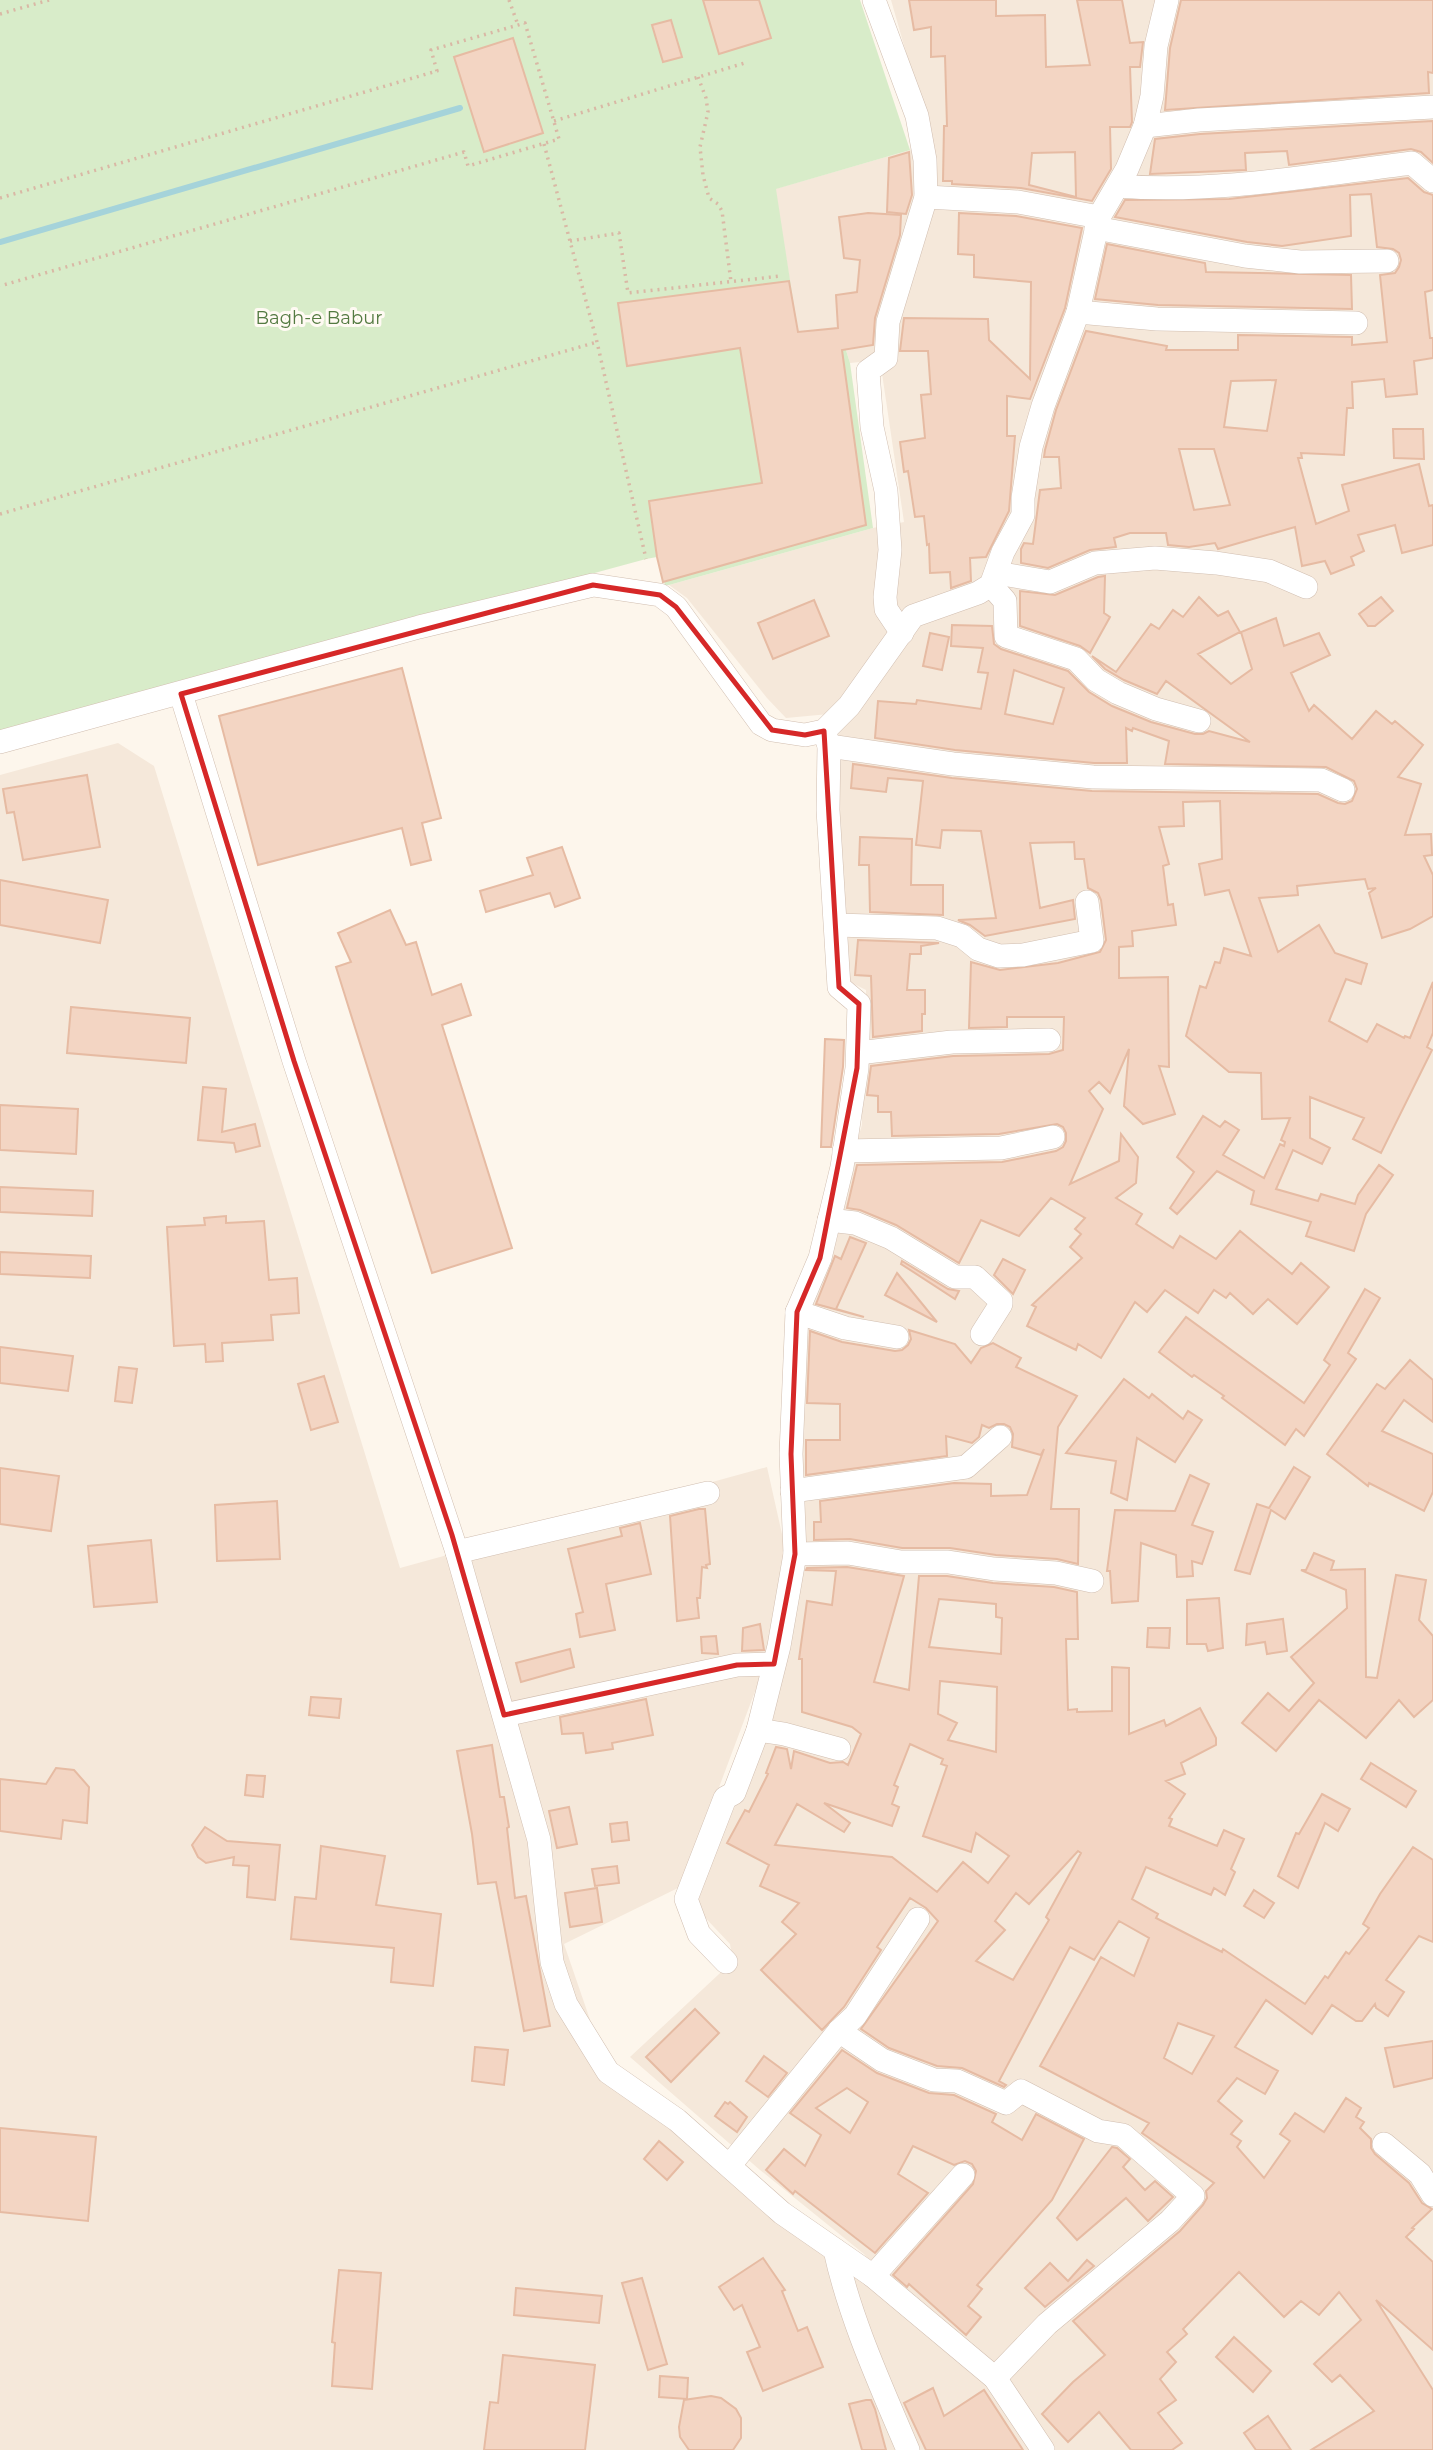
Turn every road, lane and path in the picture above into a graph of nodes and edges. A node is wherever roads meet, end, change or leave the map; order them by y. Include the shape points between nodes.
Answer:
1 (49, 0) edge
2 (509, 0) edge
3 (874, 0) edge
4 (1167, 0) edge
5 (0, 14) edge
6 (518, 25) junction
7 (748, 62) dead end
8 (698, 77) junction
9 (1433, 107) edge
10 (554, 121) junction
11 (1145, 125) junction
12 (544, 144) junction
13 (1433, 181) edge
14 (1118, 186) junction
15 (926, 197) junction
16 (0, 198) edge
17 (1097, 223) junction
18 (570, 241) junction
19 (1387, 261) dead end
20 (781, 276) dead end
21 (731, 282) junction
22 (0, 286) edge
23 (1078, 312) junction
24 (1356, 324) dead end
25 (597, 342) junction
26 (0, 514) edge
27 (646, 559) dead end
28 (993, 579) junction
29 (1306, 587) dead end
30 (902, 633) junction
31 (181, 694) junction
32 (1199, 721) dead end
33 (827, 738) junction
34 (0, 742) edge
35 (1343, 790) dead end
36 (1087, 902) dead end
37 (836, 925) junction
38 (1049, 1040) dead end
39 (858, 1053) junction
40 (1053, 1138) dead end
41 (844, 1151) junction
42 (829, 1220) junction
43 (797, 1312) junction
44 (982, 1334) dead end
45 (897, 1337) dead end
46 (1000, 1437) dead end
47 (792, 1491) junction
48 (708, 1493) dead end
49 (457, 1552) junction
50 (795, 1554) junction
51 (1092, 1581) dead end
52 (774, 1664) junction
53 (504, 1716) junction
54 (758, 1730) junction
55 (839, 1749) dead end
56 (918, 1919) dead end
57 (726, 1962) dead end
58 (839, 2031) junction
59 (1384, 2144) dead end
60 (730, 2165) junction
61 (963, 2175) dead end
62 (1433, 2195) edge
63 (835, 2250) junction
64 (873, 2276) junction
65 (995, 2378) junction
66 (908, 2450) edge
67 (1043, 2450) edge

1 - 5 path
2 - 6 path
3 - 15 street via 917,116
4 - 11 street
6 - 10 path via 525,23
6 - 16 path via 431,50 437,71
7 - 8 path
8 - 10 path
8 - 21 path via 708,112 701,161 709,198 722,211
9 - 11 street
10 - 12 path via 559,139
11 - 14 street
12 - 18 path
12 - 22 path via 468,166 464,152
13 - 14 street via 1412,163 1162,190
14 - 17 street
15 - 17 street via 1018,202
15 - 30 street via 888,322 886,358 868,371 872,426 886,491 890,550 886,609
17 - 19 street via 1233,253 1300,262
17 - 23 street
18 - 21 path via 619,233 628,293
18 - 25 path
20 - 21 path
23 - 24 street via 1157,319
23 - 28 street via 1031,447 1023,515
25 - 26 path
25 - 27 path
28 - 29 street via 1050,582 1095,563 1155,558 1269,571
28 - 30 street via 978,593 913,617
28 - 32 street via 1005,601 1006,636 1076,659 1096,680 1118,693
30 - 33 street
31 - 33 street via 419,627 593,585 660,595 676,607 761,724 772,730
31 - 34 street
31 - 49 street via 294,1061
33 - 35 street via 953,764 1081,776 1321,780
33 - 37 street
36 - 37 street via 1092,942 1023,955 999,956 937,928
37 - 39 street via 839,987 859,1004
38 - 39 street via 952,1042
39 - 41 street
40 - 41 street via 1001,1148
41 - 42 street
42 - 43 street via 820,1258
42 - 44 street via 855,1223 891,1238 955,1277 975,1277 1002,1304
43 - 45 street via 845,1328
43 - 47 street
46 - 47 street via 966,1467
47 - 50 street
48 - 49 street
49 - 53 street
50 - 51 street via 848,1553 901,1562 948,1562
50 - 52 street
52 - 53 street via 737,1665
52 - 54 street
53 - 60 street via 539,1840 552,1962 566,2004 608,2072 677,2120
54 - 55 street
54 - 57 street via 734,1793 724,1798 686,1899 699,1934
56 - 58 street via 855,2016
58 - 60 street
58 - 65 street via 882,2060 934,2080 957,2081 1006,2103 1021,2091 1098,2131 1123,2135 1193,2196 1160,2230 1046,2324
59 - 62 street via 1420,2174
60 - 63 street via 782,2213
61 - 64 street
63 - 64 street
63 - 66 street
64 - 65 street
65 - 67 street

